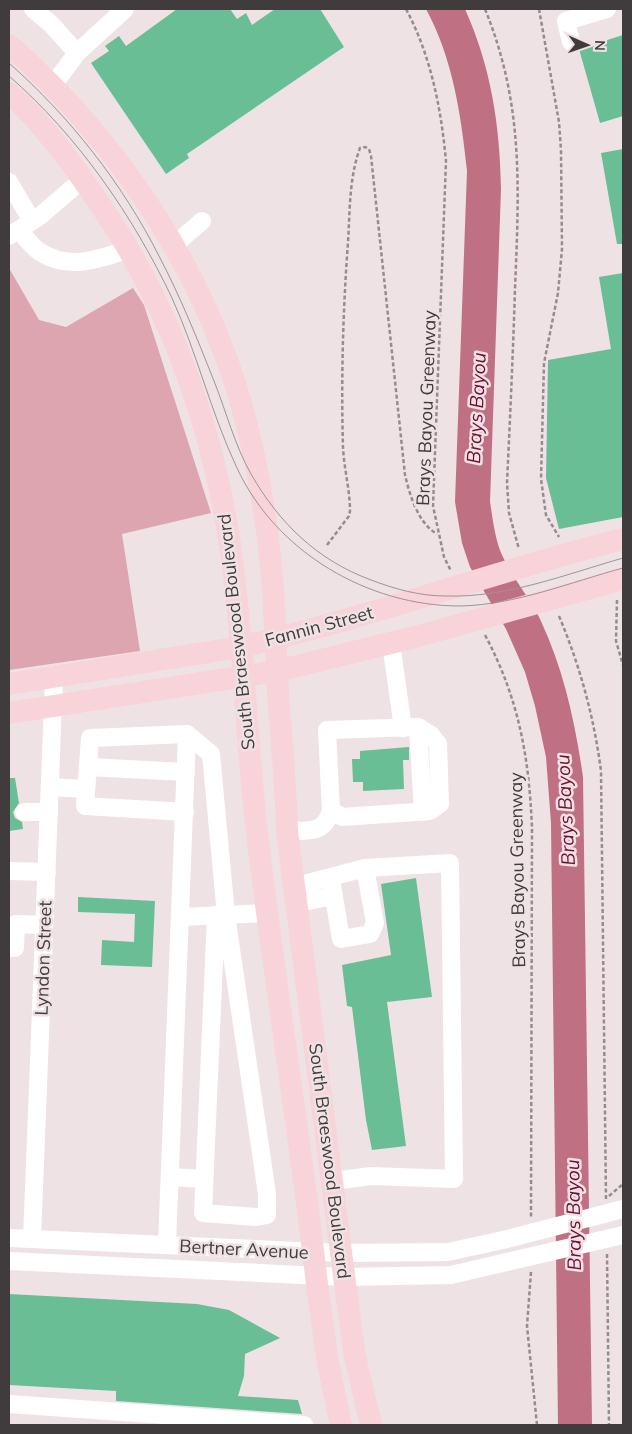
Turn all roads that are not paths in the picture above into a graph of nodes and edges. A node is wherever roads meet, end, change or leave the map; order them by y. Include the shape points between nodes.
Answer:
1 (33, 9) edge
2 (125, 9) edge
3 (607, 9) edge
4 (571, 42) dead end
5 (9, 45) edge
6 (77, 52) junction
7 (53, 85) junction
8 (9, 93) edge
9 (83, 179) junction
10 (9, 182) edge
11 (202, 221) dead end
12 (20, 229) edge
13 (173, 246) junction
14 (129, 249) junction
15 (623, 539) edge
16 (620, 580) edge
17 (275, 639) junction
18 (391, 643) junction
19 (240, 647) junction
20 (277, 671) junction
21 (242, 677) junction
22 (54, 678) junction
23 (9, 684) edge
24 (53, 707) junction
25 (9, 713) edge
26 (410, 727) junction
27 (187, 734) junction
28 (88, 767) junction
29 (186, 772) junction
30 (50, 787) junction
31 (86, 789) junction
32 (330, 810) junction
33 (24, 812) dead end
34 (49, 812) junction
35 (185, 812) junction
36 (287, 831) junction
37 (365, 868) junction
38 (9, 871) edge
39 (47, 872) junction
40 (331, 878) junction
41 (296, 895) junction
42 (334, 896) junction
43 (267, 906) junction
44 (221, 915) junction
45 (181, 917) junction
46 (44, 925) junction
47 (9, 948) edge
48 (170, 1177) junction
49 (204, 1179) junction
50 (333, 1181) junction
51 (615, 1208) edge
52 (623, 1234) edge
53 (9, 1238) edge
54 (32, 1239) junction
55 (167, 1245) junction
56 (200, 1247) junction
57 (313, 1252) junction
58 (342, 1253) junction
59 (9, 1261) edge
60 (64, 1263) junction
61 (316, 1276) junction
62 (344, 1277) junction
63 (9, 1404) edge
64 (304, 1425) edge
65 (342, 1425) edge
66 (371, 1425) edge

1 - 6 street
2 - 6 street
3 - 4 street via 566,21
5 - 7 main road, South Braeswood Boulevard
6 - 7 street
7 - 13 main road, South Braeswood Boulevard via 84,119
8 - 9 main road, South Braeswood Boulevard via 50,136
9 - 12 street
9 - 14 main road, South Braeswood Boulevard
10 - 12 street
11 - 13 street
12 - 14 street via 40,252 67,263 92,262
13 - 17 main road, South Braeswood Boulevard via 225,355 242,410 264,511
14 - 19 main road, South Braeswood Boulevard via 169,327 213,457 233,566
15 - 17 main road, Fannin Street via 510,568 326,627
16 - 18 main road, Fannin Street
17 - 19 main road, Fannin Street
17 - 20 main road, South Braeswood Boulevard
18 - 20 main road, Fannin Street
18 - 26 street
19 - 21 main road, South Braeswood Boulevard
19 - 22 main road, Fannin Street
20 - 21 main road, Fannin Street
20 - 36 main road, South Braeswood Boulevard
21 - 24 main road, Fannin Street
21 - 43 main road, South Braeswood Boulevard
22 - 23 main road, Fannin Street
22 - 24 street, Lyndon Street
24 - 25 main road, Fannin Street
24 - 30 street, Lyndon Street
26 - 32 street via 327,730
26 - 32 street via 431,735 438,744 440,804 423,812 342,817
27 - 28 street via 90,738
27 - 29 street
27 - 44 street via 211,754
28 - 29 street
28 - 31 street
29 - 35 street
30 - 31 street
30 - 34 street, Lyndon Street
31 - 35 street via 85,806
32 - 36 street via 328,821 318,830
33 - 34 street
34 - 39 street, Lyndon Street
35 - 45 street
36 - 41 main road, South Braeswood Boulevard
37 - 40 street
37 - 42 street via 375,923 370,934 341,939
37 - 50 street via 450,862 454,1179 371,1176
38 - 39 street
39 - 46 street, Lyndon Street
40 - 41 street via 308,883
40 - 42 street
41 - 42 street via 308,901
41 - 43 main road
41 - 50 main road, South Braeswood Boulevard
43 - 44 street
43 - 57 main road, South Braeswood Boulevard
44 - 45 street
44 - 49 street
44 - 49 street via 268,1215 203,1213
45 - 48 street
46 - 47 street via 16,924 15,948
46 - 54 street, Lyndon Street
48 - 49 street
48 - 55 street
50 - 58 main road, South Braeswood Boulevard
51 - 58 street, Bertner Avenue via 448,1252
52 - 62 street, Bertner Avenue via 451,1275
53 - 54 street, Bertner Avenue
54 - 55 street, Bertner Avenue
55 - 56 street, Bertner Avenue
56 - 57 street, Bertner Avenue
56 - 60 street via 166,1256 78,1253
57 - 58 street, Bertner Avenue
57 - 61 main road, South Braeswood Boulevard
58 - 62 main road, South Braeswood Boulevard
59 - 60 street, Bertner Avenue
60 - 61 street, Bertner Avenue
61 - 62 street, Bertner Avenue
61 - 65 main road, South Braeswood Boulevard via 328,1363
62 - 66 main road, South Braeswood Boulevard via 356,1357
63 - 64 street

